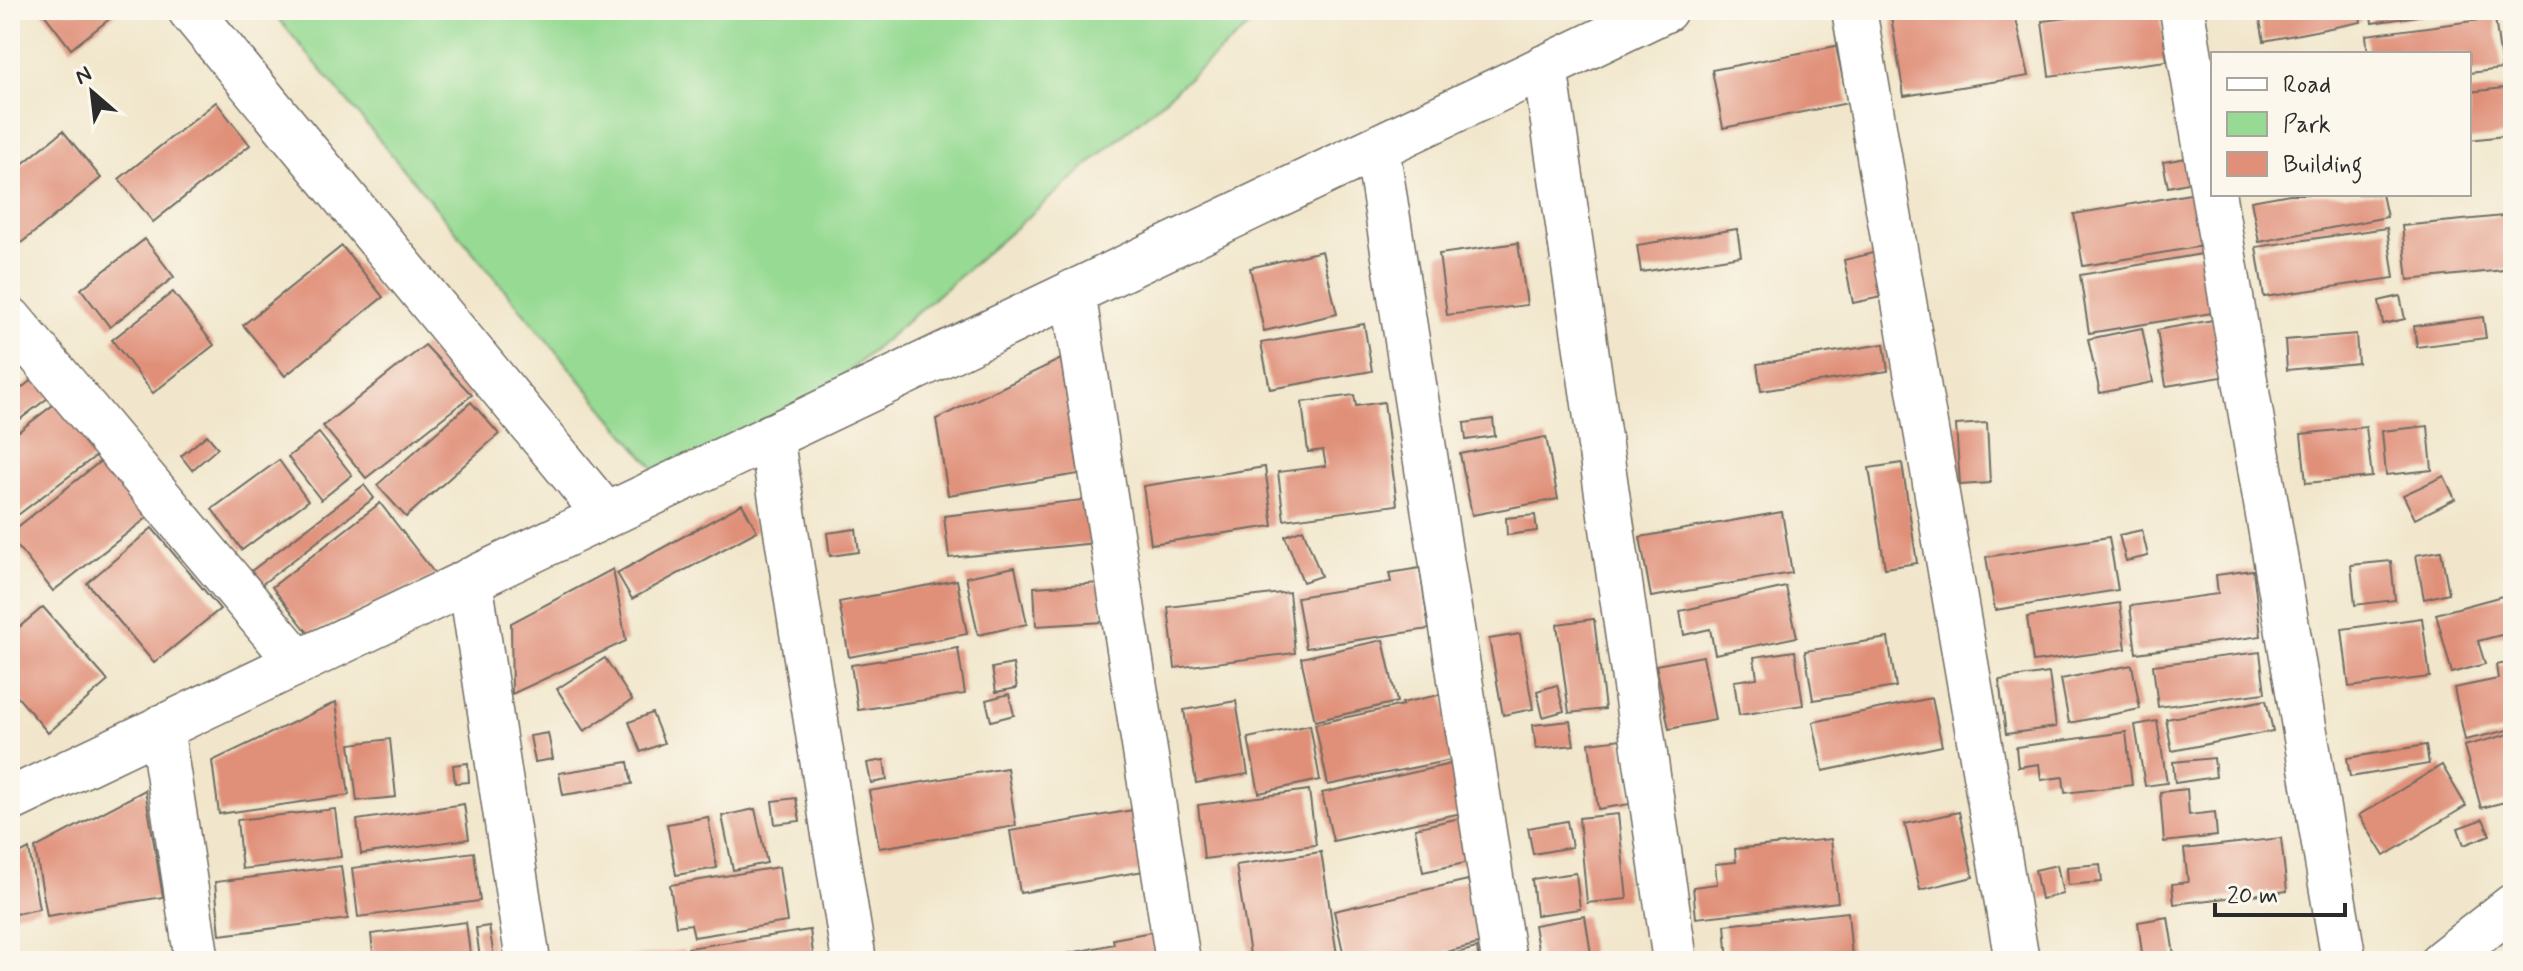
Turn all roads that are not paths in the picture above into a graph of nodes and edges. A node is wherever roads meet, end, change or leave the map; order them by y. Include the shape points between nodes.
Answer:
1 (190, 10) edge
2 (1665, 10) edge
3 (1854, 10) edge
4 (2182, 10) edge
5 (1545, 67) junction
6 (1377, 148) junction
7 (2211, 180) edge
8 (2214, 196) edge
9 (1073, 292) junction
10 (10, 319) edge
11 (771, 436) junction
12 (606, 515) junction
13 (470, 580) junction
14 (298, 662) junction
15 (161, 727) junction
16 (14, 791) edge
17 (2513, 906) edge
18 (197, 961) edge
19 (528, 961) edge
20 (854, 961) edge
21 (1178, 961) edge
22 (1504, 961) edge
23 (1675, 961) edge
24 (2017, 961) edge
25 (2344, 961) edge
26 (2443, 961) edge

1 - 12 street
2 - 5 street
3 - 24 street
4 - 7 street
5 - 6 street
5 - 23 street
6 - 9 street
6 - 22 street
8 - 25 street
9 - 11 street
9 - 21 street
10 - 14 street
11 - 12 street
11 - 20 street
12 - 13 street
13 - 14 street
13 - 19 street
14 - 15 street
15 - 16 street
15 - 18 street
17 - 26 street

